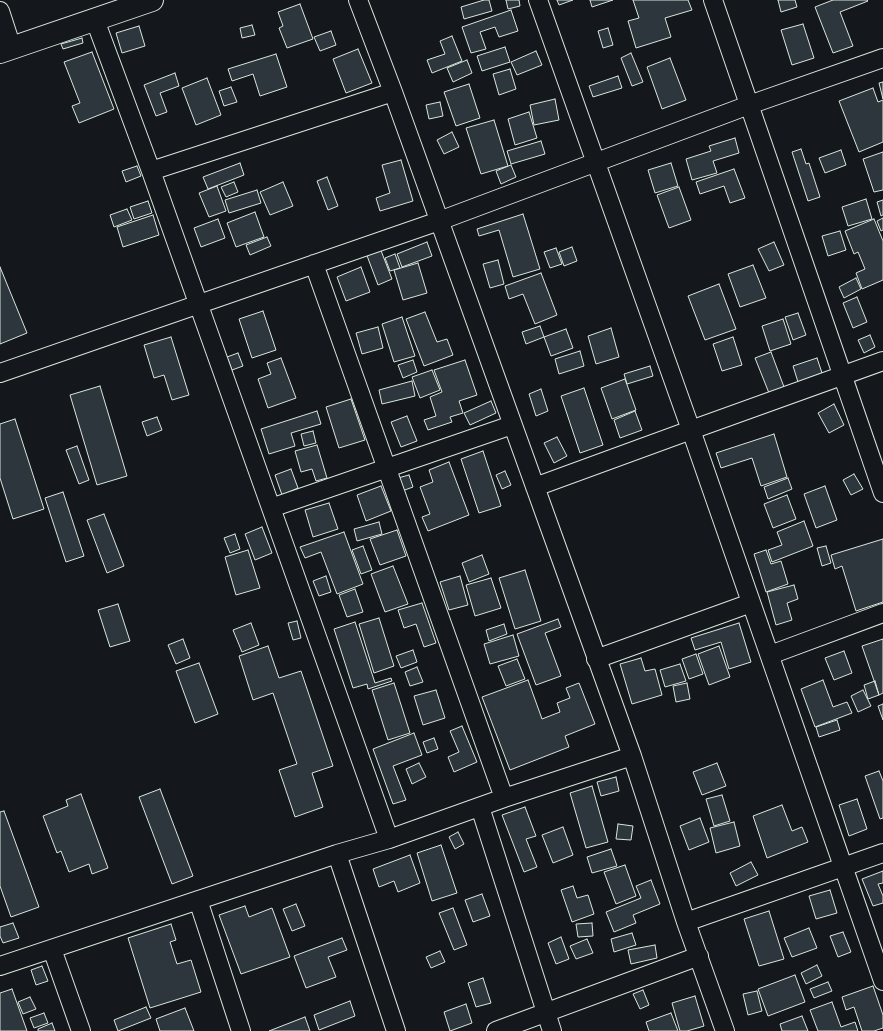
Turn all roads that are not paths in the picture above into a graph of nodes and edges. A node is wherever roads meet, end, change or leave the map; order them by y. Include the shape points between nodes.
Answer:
1 (152, 0) edge
2 (358, 0) edge
3 (538, 0) edge
4 (713, 0) edge
5 (0, 11) edge
6 (95, 20) junction
7 (6, 50) edge
8 (883, 58) edge
9 (393, 92) junction
10 (749, 105) junction
11 (595, 162) junction
12 (151, 172) junction
13 (439, 221) junction
14 (314, 264) junction
15 (199, 305) junction
16 (883, 361) edge
17 (0, 373) edge
18 (842, 376) junction
19 (512, 425) junction
20 (691, 430) junction
21 (386, 468) junction
22 (535, 487) junction
23 (883, 493) edge
24 (271, 508) junction
25 (751, 603) junction
26 (883, 613) edge
27 (770, 655) junction
28 (596, 660) junction
29 (632, 756) junction
30 (504, 798) junction
31 (480, 807) junction
32 (389, 839) junction
33 (883, 853) edge
34 (337, 854) junction
35 (843, 867) junction
36 (198, 900) junction
37 (686, 922) junction
38 (52, 949) junction
39 (699, 956) junction
40 (0, 966) edge
41 (883, 981) edge
42 (546, 1013) junction
43 (81, 1031) edge
44 (240, 1031) edge
45 (396, 1031) edge
46 (496, 1031) edge
47 (552, 1031) edge
48 (725, 1031) edge

1 - 6 street
2 - 9 street
3 - 11 street
4 - 10 street
5 - 7 street
6 - 7 street
6 - 12 street
8 - 10 street
9 - 12 street
9 - 13 street
10 - 11 street
10 - 18 street
11 - 13 street
11 - 20 street
12 - 15 street
13 - 14 street
13 - 19 street
14 - 15 street
14 - 21 street
15 - 17 street
15 - 24 street
16 - 18 street
18 - 20 street
18 - 23 street
19 - 21 street
19 - 22 street
20 - 22 street
20 - 25 street
21 - 24 street
21 - 30 street
22 - 28 street
24 - 32 street
25 - 27 street
25 - 28 street
26 - 27 street
27 - 35 street
28 - 29 street
29 - 30 street
29 - 37 street
30 - 31 street
31 - 32 street
31 - 42 street
32 - 34 street
33 - 35 street
34 - 36 street
34 - 45 street
35 - 37 street
35 - 41 street
36 - 38 street
36 - 44 street
37 - 39 street
38 - 40 street
38 - 43 street
39 - 42 street
39 - 48 street
42 - 46 street
42 - 47 street

